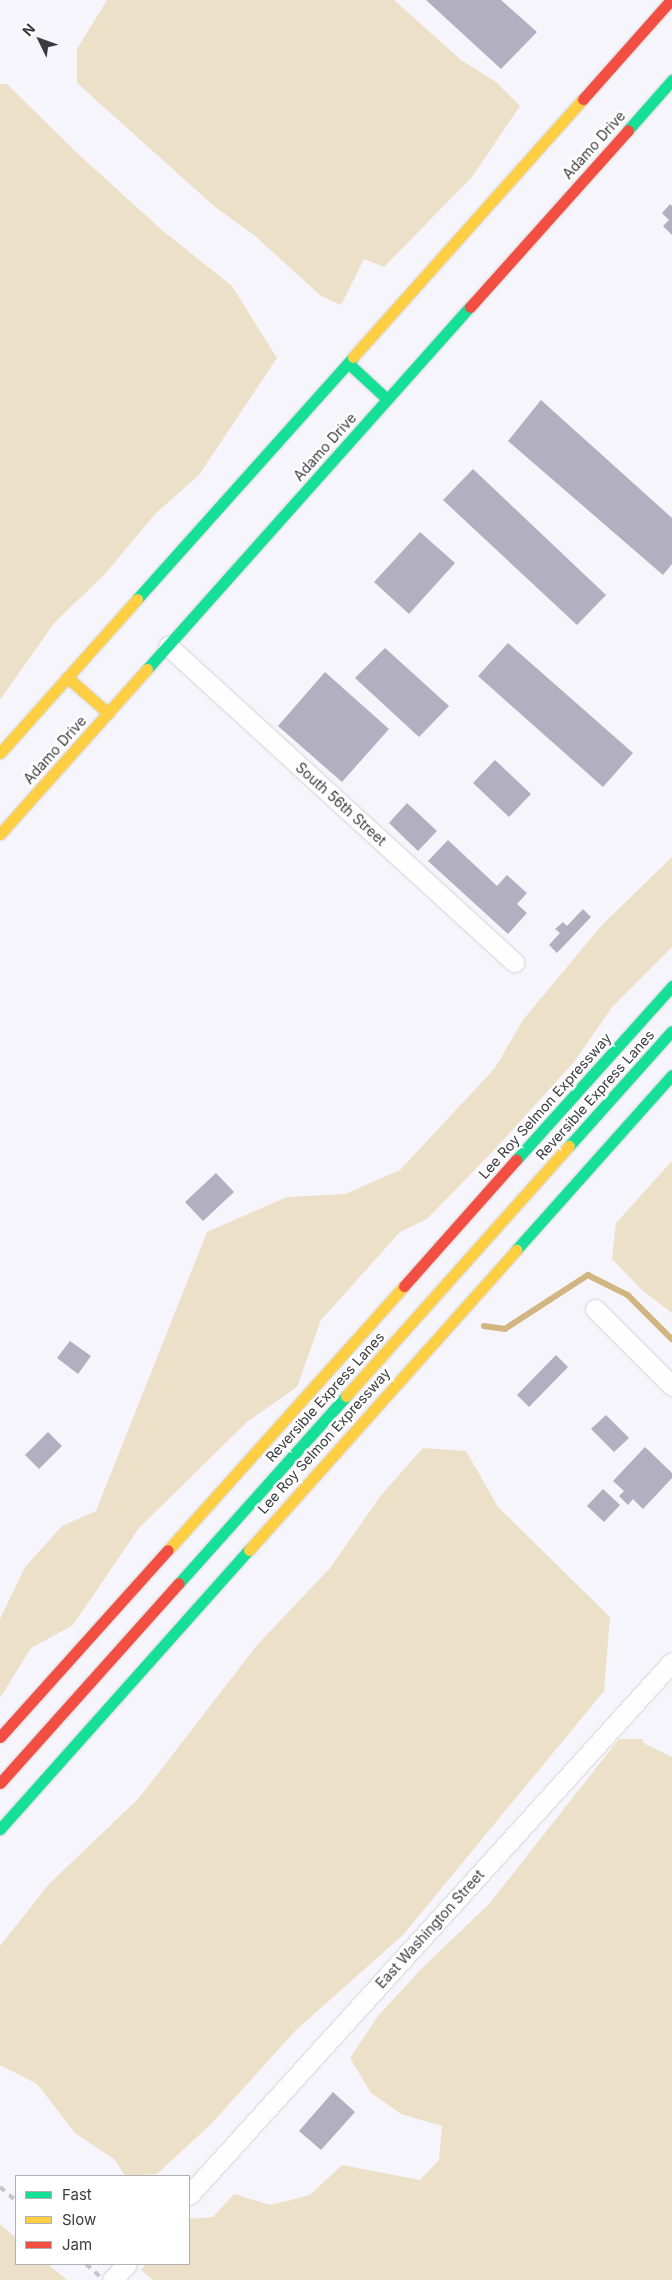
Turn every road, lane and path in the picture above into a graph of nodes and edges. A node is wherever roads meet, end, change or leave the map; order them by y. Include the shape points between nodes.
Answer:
1 (671, 0) edge
2 (672, 80) edge
3 (348, 363) junction
4 (387, 399) junction
5 (168, 646) junction
6 (67, 677) junction
7 (108, 714) junction
8 (0, 753) edge
9 (0, 834) edge
10 (514, 962) dead end
11 (672, 986) edge
12 (672, 1031) edge
13 (672, 1074) edge
14 (595, 1309) dead end
15 (672, 1386) edge
16 (672, 1662) edge
17 (0, 1737) edge
18 (0, 1782) edge
19 (0, 1829) edge
20 (190, 2195) edge
21 (126, 2265) edge
22 (112, 2280) edge

1 - 3 main road
2 - 4 main road, Adamo Drive
3 - 4 main road
3 - 6 main road
4 - 5 main road, Adamo Drive
5 - 7 main road, Adamo Drive
5 - 10 street, South 56th Street
6 - 7 main road
6 - 8 main road
7 - 9 main road, Adamo Drive
11 - 17 main road, Lee Roy Selmon Expressway
12 - 18 main road, Reversible Express Lanes
13 - 19 main road, Lee Roy Selmon Expressway
14 - 15 street
16 - 20 street, East Washington Street
21 - 22 street

